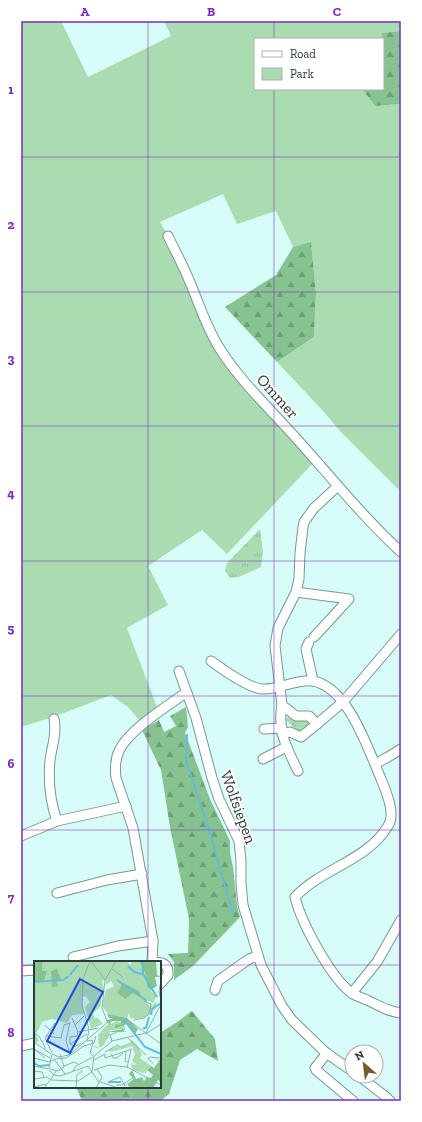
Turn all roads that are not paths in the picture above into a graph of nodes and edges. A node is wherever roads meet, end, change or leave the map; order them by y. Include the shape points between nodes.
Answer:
1 (168, 236) dead end
2 (338, 486) junction
3 (401, 552) edge
4 (296, 592) junction
5 (401, 634) edge
6 (212, 661) dead end
7 (179, 671) dead end
8 (313, 681) junction
9 (280, 686) junction
10 (186, 694) junction
11 (343, 702) junction
12 (282, 706) junction
13 (54, 719) dead end
14 (317, 724) junction
15 (264, 729) dead end
16 (282, 731) junction
17 (286, 747) junction
18 (401, 749) edge
19 (262, 759) dead end
20 (375, 764) junction
21 (298, 771) dead end
22 (126, 806) junction
23 (57, 821) junction
24 (21, 836) edge
25 (142, 874) junction
26 (57, 893) dead end
27 (401, 920) edge
28 (153, 941) junction
29 (258, 956) junction
30 (73, 957) dead end
31 (152, 961) edge
32 (161, 962) edge
33 (34, 970) edge
34 (21, 971) edge
35 (161, 983) edge
36 (215, 990) dead end
37 (352, 993) junction
38 (401, 1013) edge
39 (34, 1043) edge
40 (21, 1046) edge
41 (327, 1053) junction
42 (344, 1065) edge
43 (369, 1084) edge
44 (352, 1101) edge
45 (390, 1101) edge

1 - 2 street, Ommer via 189,278 203,318 220,349
2 - 3 street, Ommer
2 - 4 street via 314,508 304,522
4 - 8 street via 349,599 311,639 306,649
4 - 9 street via 278,628 275,646
5 - 11 street
6 - 9 street via 242,681 261,689
7 - 10 street, Wolfsiepen
8 - 9 street
8 - 11 street via 331,690
9 - 12 street
10 - 22 street via 127,738 119,751 116,778
10 - 29 street, Wolfsiepen via 196,718 219,800 239,841 243,906
11 - 14 street
11 - 20 street via 354,718
12 - 14 street via 296,716 309,716
12 - 16 street
13 - 23 street via 55,731 49,776 50,796
14 - 16 street via 301,737
15 - 16 street
16 - 17 street
17 - 19 street
17 - 21 street
18 - 20 street
20 - 37 street via 388,797 390,824 371,846 306,886 295,897 325,962
22 - 23 street
22 - 25 street
23 - 24 street
25 - 26 street
25 - 28 street
27 - 37 street via 377,962
28 - 30 street
28 - 31 street
29 - 36 street via 249,959 218,981
29 - 41 street, Wolfsiepen via 282,1006 292,1020
32 - 35 street via 165,963 168,975
33 - 34 street
37 - 38 street via 388,1011
39 - 40 street
41 - 42 street, Wolfsiepen
41 - 44 street via 316,1070
43 - 45 street

